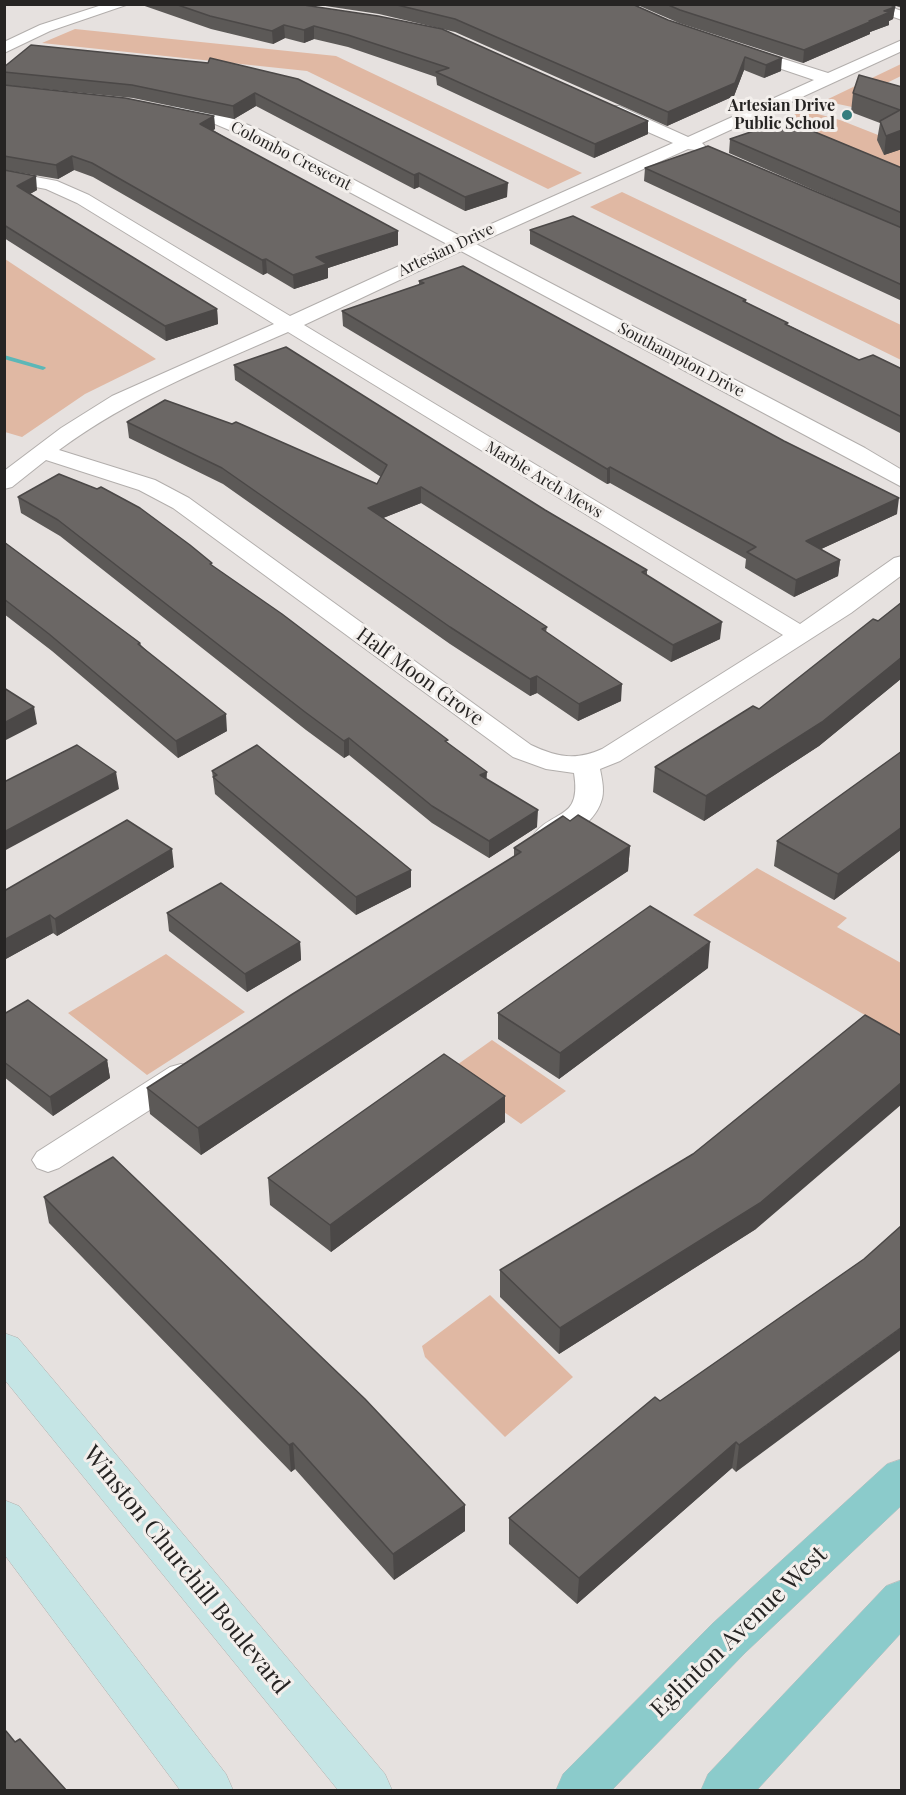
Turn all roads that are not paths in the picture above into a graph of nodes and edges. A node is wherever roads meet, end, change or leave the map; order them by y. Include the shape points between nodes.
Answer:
1 (122, 4) edge
2 (864, 4) edge
3 (902, 16) edge
4 (902, 45) edge
5 (729, 46) edge
6 (4, 48) edge
7 (830, 79) junction
8 (600, 104) edge
9 (154, 108) edge
10 (685, 142) junction
11 (710, 153) edge
12 (4, 176) edge
13 (458, 243) junction
14 (288, 325) junction
15 (43, 452) junction
16 (902, 480) edge
17 (4, 482) edge
18 (902, 563) edge
19 (800, 635) junction
20 (586, 765) junction
21 (525, 851) edge
22 (208, 1057) edge
23 (48, 1160) dead end
24 (4, 1348) edge
25 (902, 1477) edge
26 (4, 1519) edge
27 (902, 1600) edge
28 (209, 1791) edge
29 (368, 1791) edge
30 (580, 1791) edge
31 (725, 1791) edge

1 - 6 street via 45,28
2 - 3 street
4 - 7 street, Artesian Drive
5 - 7 street
7 - 10 street, Artesian Drive
8 - 10 street
9 - 13 street, Colombo Crescent via 209,118 252,133
10 - 11 street
10 - 13 street, Artesian Drive
12 - 14 street via 51,185 83,199
13 - 14 street, Artesian Drive
13 - 16 street, Southampton Drive
14 - 15 street, Artesian Drive via 136,392
14 - 19 street, Marble Arch Mews
15 - 17 street, Artesian Drive
15 - 20 street, Half Moon Grove via 147,485 182,503 522,751 557,765
18 - 19 street, Half Moon Grove
19 - 20 street, Half Moon Grove via 611,755
20 - 21 street via 592,792 585,809
22 - 23 street
24 - 29 main road, Winston Churchill Boulevard
25 - 30 main road, Eglinton Avenue West via 729,1638
26 - 28 main road
27 - 31 main road

